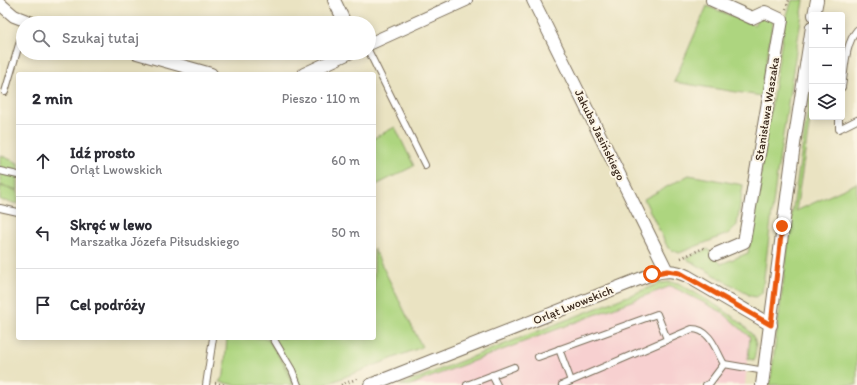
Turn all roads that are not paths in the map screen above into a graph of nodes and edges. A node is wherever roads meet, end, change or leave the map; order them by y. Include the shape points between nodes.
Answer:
1 (334, 0) edge
2 (466, 0) edge
3 (533, 0) edge
4 (712, 0) edge
5 (817, 0) edge
6 (0, 4) edge
7 (815, 12) edge
8 (342, 16) edge
9 (16, 18) edge
10 (857, 30) edge
11 (376, 41) edge
12 (809, 47) edge
13 (16, 57) edge
14 (162, 60) edge
15 (334, 60) edge
16 (373, 60) edge
17 (204, 72) edge
18 (308, 72) edge
19 (842, 84) edge
20 (5, 92) dead end
21 (839, 120) edge
22 (857, 120) edge
23 (425, 165) dead end
24 (0, 171) edge
25 (16, 175) edge
26 (0, 208) edge
27 (16, 212) edge
28 (716, 254) road end
29 (667, 271) junction
30 (771, 325) junction
31 (667, 339) junction
32 (213, 340) edge
33 (274, 340) edge
34 (559, 349) junction
35 (538, 357) dead end
36 (724, 364) junction
37 (514, 366) dead end
38 (765, 371) junction
39 (492, 375) junction
40 (571, 381) junction
41 (708, 384) edge
42 (206, 385) edge
43 (298, 385) edge
44 (370, 385) edge
45 (467, 385) edge
46 (497, 385) edge
47 (562, 385) edge
48 (762, 385) edge

1 - 8 street
2 - 11 street
3 - 29 street, Jakuba Jasińskiego
4 - 28 street, Stanisława Waszaka via 752,18 765,12 782,20 744,242
5 - 7 street
6 - 9 street
10 - 19 lane via 848,49
12 - 30 street
13 - 20 lane
14 - 17 street
15 - 18 street
16 - 23 lane
21 - 22 lane via 839,129
24 - 25 lane
26 - 27 lane
29 - 30 street, Orląt Lwowskich via 687,276
29 - 44 street, Orląt Lwowskich via 652,274
30 - 38 street
31 - 34 lane via 657,314
31 - 36 lane via 692,329 702,331 711,339
31 - 40 lane
32 - 42 lane
33 - 43 lane
34 - 35 lane
34 - 40 lane
36 - 38 lane
36 - 41 lane
37 - 39 lane
38 - 48 street
39 - 45 lane
39 - 46 lane
40 - 47 lane

